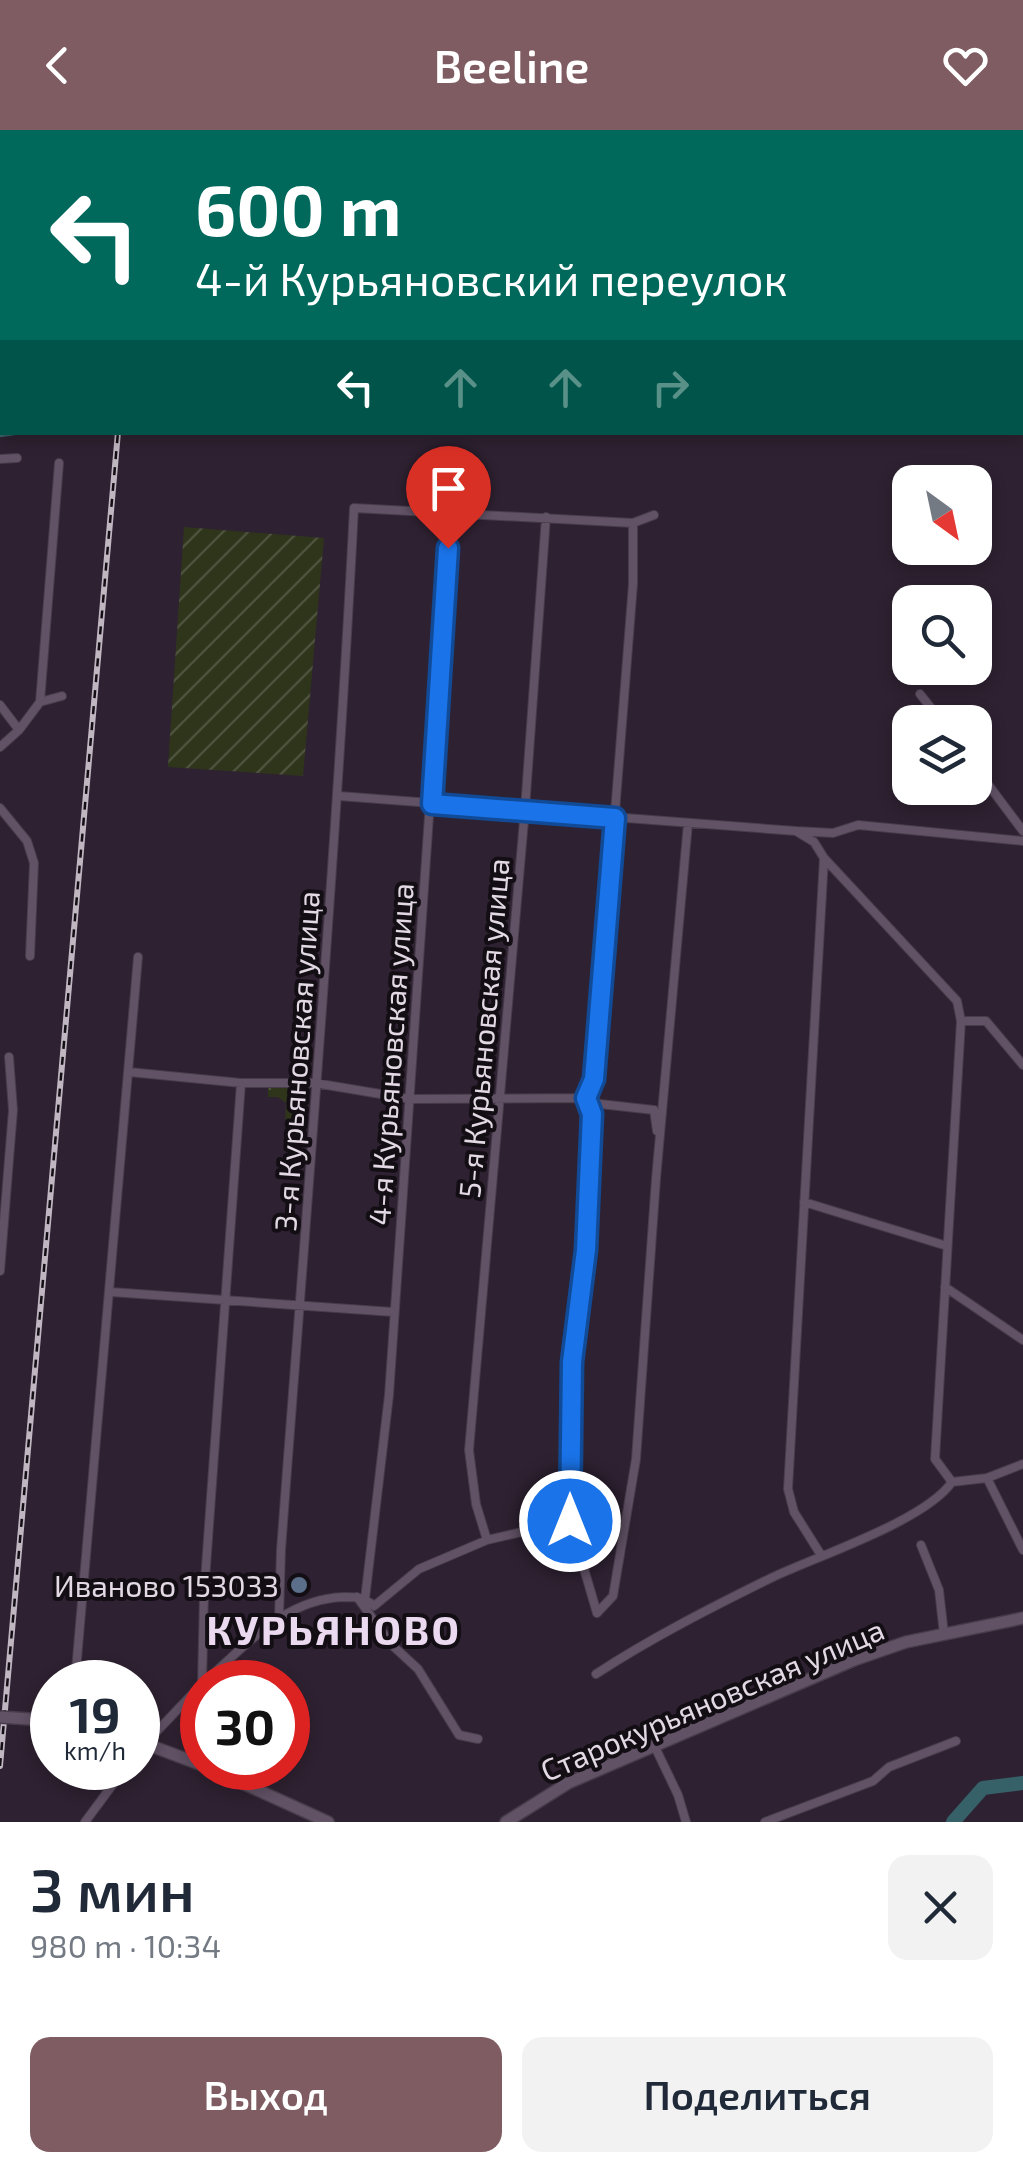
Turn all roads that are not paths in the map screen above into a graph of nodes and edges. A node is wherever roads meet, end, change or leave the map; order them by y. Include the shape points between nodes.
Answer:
1 (17, 458) dead end
2 (0, 459) edge
3 (59, 463) dead end
4 (450, 512) junction
5 (654, 514) dead end
6 (546, 517) junction
7 (633, 523) junction
8 (920, 694) dead end
9 (62, 696) dead end
10 (40, 702) junction
11 (929, 705) edge
12 (0, 706) edge
13 (19, 730) junction
14 (0, 748) edge
15 (992, 789) edge
16 (340, 796) junction
17 (432, 804) junction
18 (0, 808) edge
19 (524, 809) junction
20 (615, 818) junction
21 (684, 823) junction
22 (1023, 830) edge
23 (796, 831) junction
24 (1023, 841) edge
25 (824, 858) junction
26 (30, 956) dead end
27 (138, 957) dead end
28 (962, 1021) junction
29 (9, 1056) dead end
30 (1023, 1065) edge
31 (129, 1072) junction
32 (11, 1081) junction
33 (241, 1083) junction
34 (315, 1083) junction
35 (0, 1084) edge
36 (586, 1098) junction
37 (410, 1099) junction
38 (498, 1100) junction
39 (659, 1148) junction
40 (804, 1202) junction
41 (947, 1246) junction
42 (0, 1271) edge
43 (944, 1287) junction
44 (111, 1292) junction
45 (226, 1301) junction
46 (300, 1305) junction
47 (393, 1312) junction
48 (1023, 1340) edge
49 (1023, 1464) edge
50 (987, 1478) junction
51 (952, 1482) junction
52 (570, 1521) junction
53 (487, 1540) junction
54 (921, 1545) dead end
55 (1023, 1550) edge
56 (821, 1555) junction
57 (361, 1598) junction
58 (279, 1618) junction
59 (1023, 1621) edge
60 (944, 1634) junction
61 (77, 1660) edge
62 (203, 1660) edge
63 (231, 1660) edge
64 (596, 1674) dead end
65 (180, 1706) edge
66 (0, 1716) edge
67 (30, 1719) edge
68 (160, 1726) edge
69 (478, 1739) dead end
70 (956, 1742) dead end
71 (655, 1747) junction
72 (108, 1790) edge
73 (258, 1790) edge
74 (84, 1822) edge
75 (328, 1822) edge
76 (506, 1822) edge
77 (686, 1822) edge
78 (764, 1822) edge

1 - 2 street
3 - 10 street
4 - 6 street
4 - 16 street, 3-я Курьяновская улица via 354,508
4 - 17 street, 4-я Курьяновская улица
5 - 7 street
6 - 7 street
6 - 19 street, 5-я Курьяновская улица
7 - 20 street
8 - 11 street
9 - 10 street
10 - 13 street
12 - 13 street
13 - 14 street
15 - 22 street
16 - 17 street
16 - 34 street, 3-я Курьяновская улица
17 - 19 street
17 - 37 street, 4-я Курьяновская улица
18 - 26 street via 27,841 34,863
19 - 20 street
19 - 38 street, 5-я Курьяновская улица
20 - 21 street
20 - 36 street via 594,1079
21 - 23 street
21 - 39 street
23 - 24 street via 858,825
23 - 25 street
25 - 28 street via 957,1001
25 - 40 street
27 - 31 street
28 - 30 street via 986,1021
28 - 41 street
29 - 32 street
31 - 33 street
31 - 44 street
32 - 35 street
32 - 42 street
33 - 34 street
33 - 45 street
34 - 37 street
34 - 46 street, 3-я Курьяновская улица
36 - 38 street
36 - 39 street via 654,1110
36 - 52 street via 592,1114 572,1362
37 - 38 street
37 - 47 street, 4-я Курьяновская улица
38 - 53 street, 5-я Курьяновская улица via 469,1450
39 - 52 street via 634,1476 613,1596 597,1613
40 - 41 street
40 - 56 street via 788,1489
41 - 43 street
43 - 48 street
43 - 51 street via 934,1459
44 - 45 street
44 - 61 street
45 - 46 street
45 - 62 street
46 - 47 street
46 - 58 street, 3-я Курьяновская улица
47 - 57 street, 4-я Курьяновская улица via 389,1394
49 - 50 street
50 - 51 street
50 - 55 street
51 - 56 street via 942,1497
52 - 53 street
53 - 57 street via 419,1568 374,1606
54 - 60 street via 939,1590
56 - 64 street
57 - 58 street via 316,1598
57 - 69 street via 392,1645 418,1669 459,1735
58 - 63 street
59 - 60 main road, Старокурьяновская улица
60 - 71 main road, Старокурьяновская улица via 854,1660
65 - 68 street
66 - 67 main road, bridge
70 - 78 street
71 - 76 main road, Старокурьяновская улица via 568,1784
71 - 77 street
72 - 74 street
73 - 75 main road

